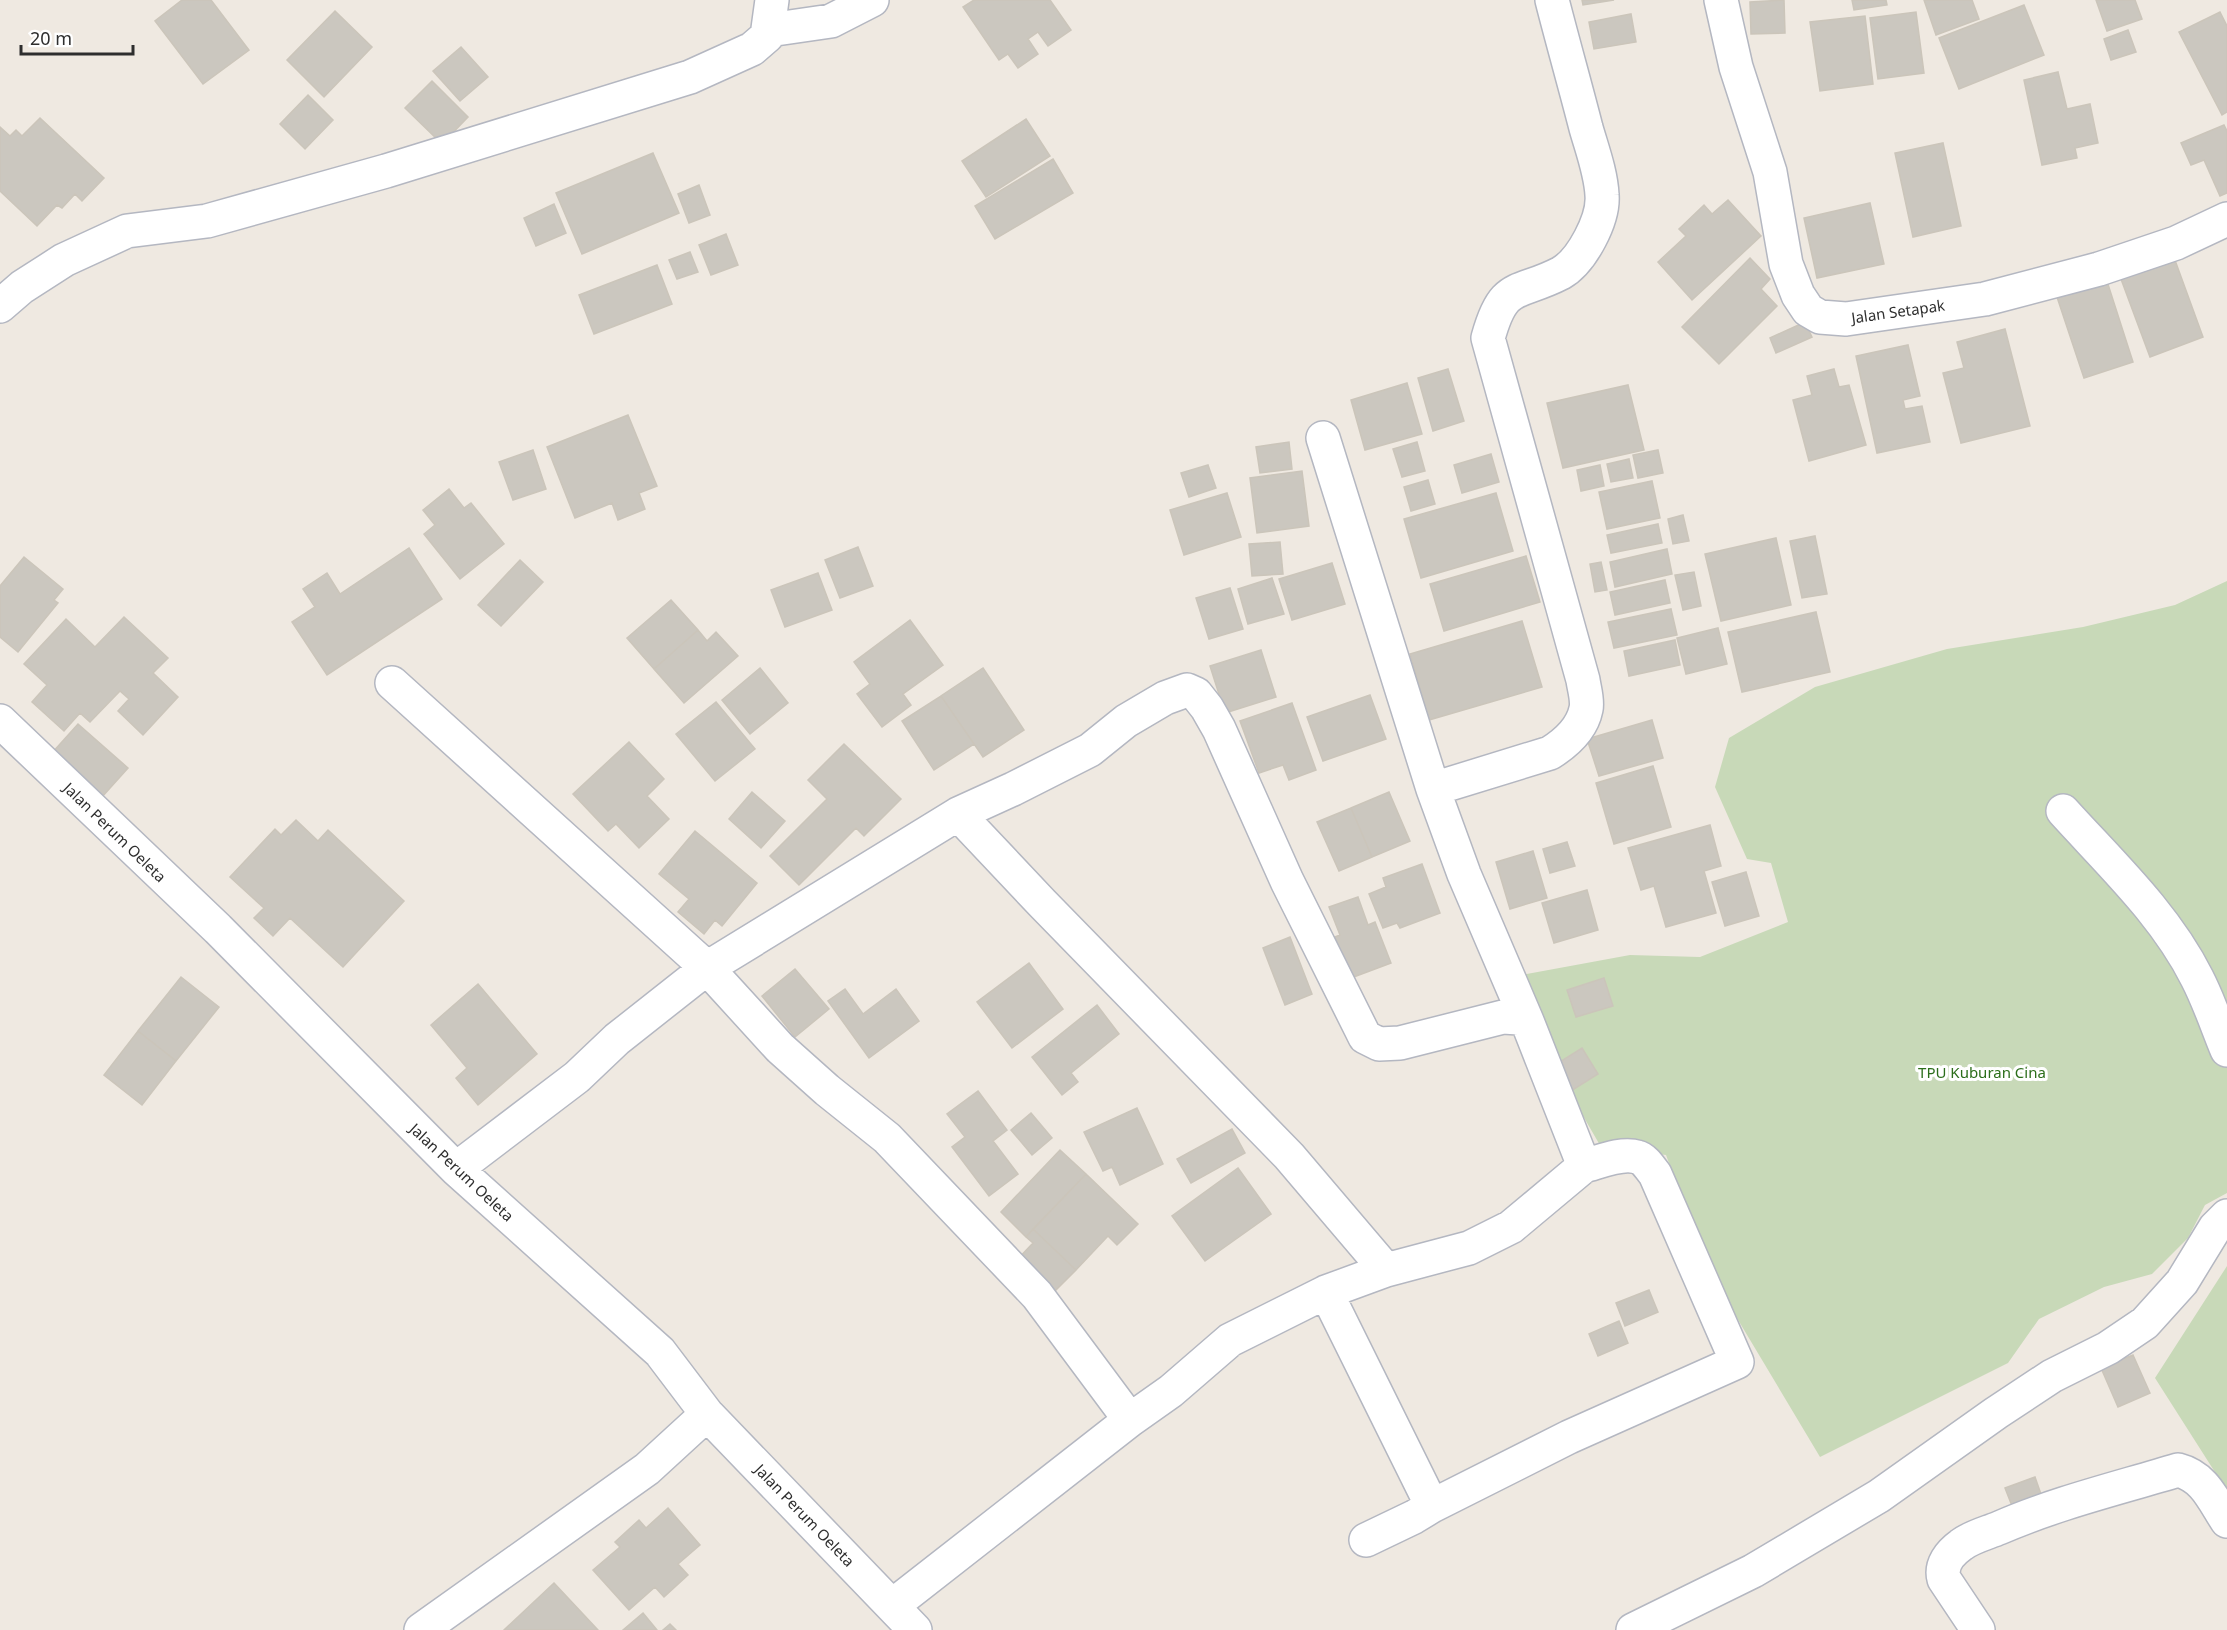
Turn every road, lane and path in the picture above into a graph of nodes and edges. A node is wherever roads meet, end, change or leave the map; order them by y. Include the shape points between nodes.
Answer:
1 (872, 0) edge
2 (1552, 0) edge
3 (1720, 0) edge
4 (771, 15) edge
5 (2227, 219) edge
6 (0, 306) edge
7 (1323, 438) dead end
8 (392, 683) dead end
9 (0, 722) edge
10 (1433, 789) junction
11 (2063, 811) dead end
12 (958, 814) junction
13 (707, 968) junction
14 (1527, 1021) junction
15 (2227, 1050) edge
16 (1584, 1166) junction
17 (456, 1169) junction
18 (2227, 1216) edge
19 (1386, 1270) junction
20 (1326, 1292) junction
21 (707, 1414) junction
22 (1130, 1420) junction
23 (1432, 1506) junction
24 (2227, 1521) edge
25 (1366, 1540) dead end
26 (892, 1606) junction
27 (421, 1630) edge
28 (915, 1630) edge
29 (1633, 1630) edge
30 (1978, 1630) edge

1 - 4 street via 831,21
2 - 10 street via 1595,161 1602,195 1600,217 1583,251 1563,272 1513,291 1500,305 1488,338 1583,680 1586,708 1577,730 1550,753
3 - 5 street, Jalan Setapak via 1736,67 1770,172 1786,264 1798,296 1808,310 1820,316 1846,320 1985,299 2099,269 2176,243
4 - 6 street via 767,36 752,49 690,77 386,171 218,218 127,231 63,260
7 - 10 street
8 - 13 street
9 - 17 street, Jalan Perum Oeleta via 218,929
10 - 14 street via 1464,874
11 - 15 street via 2174,940 2197,977
12 - 13 street
12 - 14 street via 1090,750 1126,721 1187,690 1196,694 1219,729 1287,881 1365,1037 1379,1044 1400,1043 1503,1017
12 - 19 street via 1288,1156
13 - 17 street via 617,1039 577,1077
13 - 22 street via 780,1048 887,1138 1037,1295
14 - 16 street
16 - 19 street via 1511,1227 1469,1248
16 - 23 street via 1627,1156 1645,1161 1655,1174 1737,1362 1569,1437
17 - 21 street, Jalan Perum Oeleta via 660,1352
18 - 29 street via 2215,1228 2182,1282 2145,1323 2108,1348 2043,1382 1879,1496 1753,1571
19 - 20 street
20 - 22 street via 1230,1340
20 - 23 street
21 - 26 street, Jalan Perum Oeleta
21 - 27 street via 647,1469
22 - 26 street
23 - 25 street
24 - 30 street via 2202,1483 2192,1473 2178,1470 2021,1518 1963,1543 1952,1552 1942,1573
26 - 28 street, Jalan Perum Oeleta

